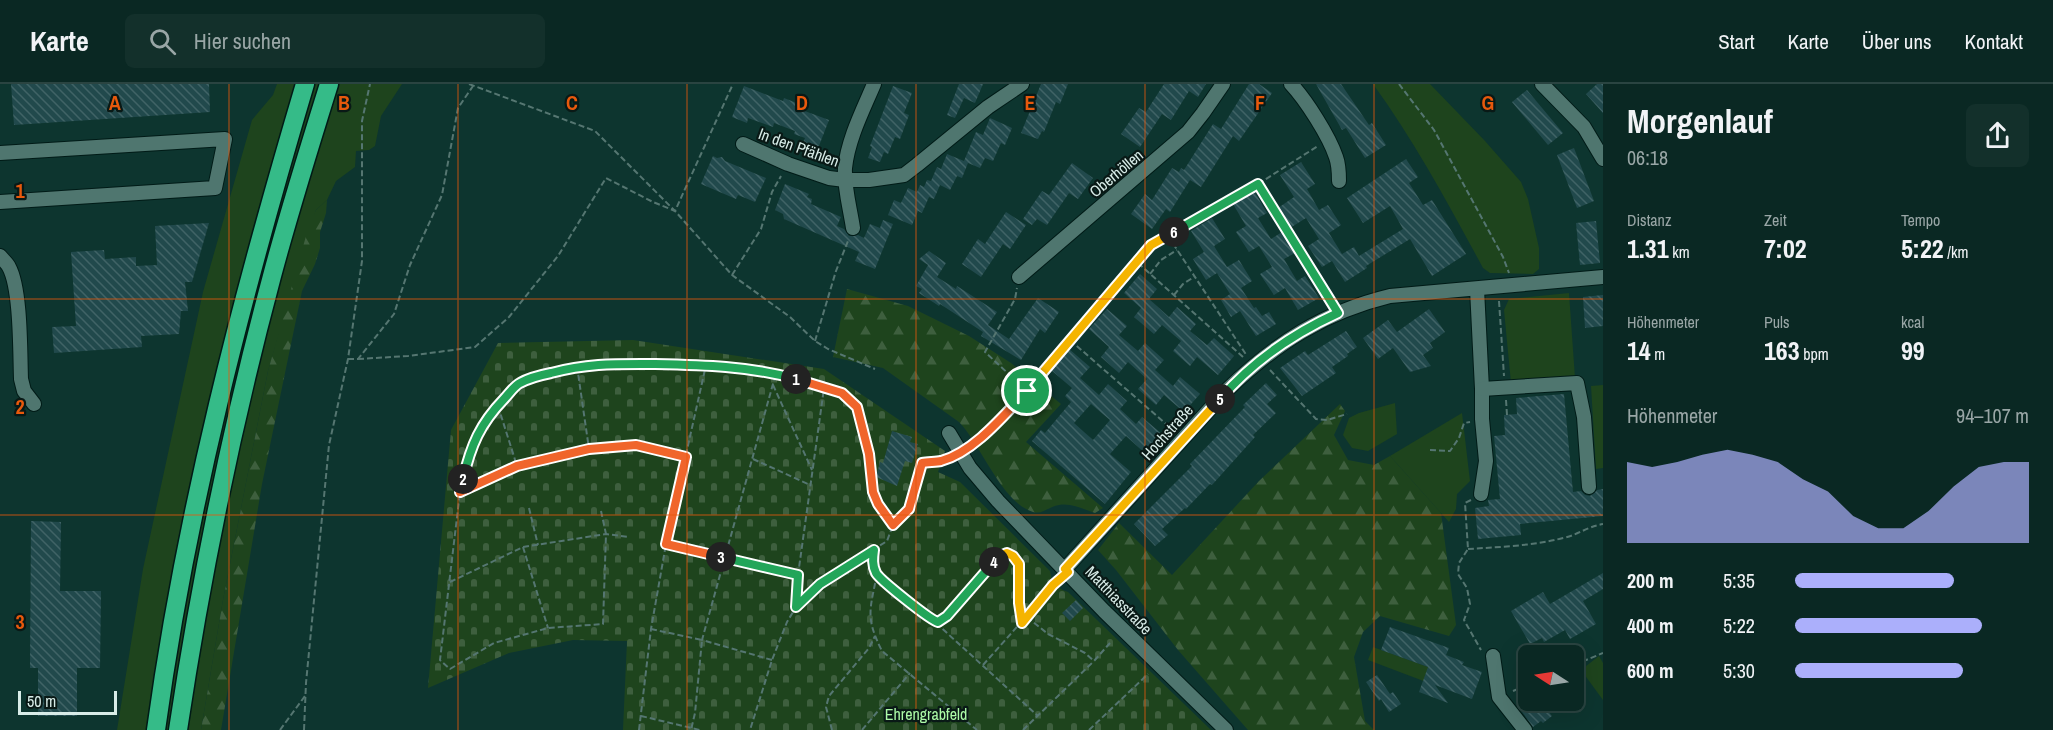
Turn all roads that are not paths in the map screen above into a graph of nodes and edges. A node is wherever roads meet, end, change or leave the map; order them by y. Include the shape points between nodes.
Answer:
1 (305, 84) edge
2 (328, 84) edge
3 (874, 84) edge
4 (1022, 84) edge
5 (1223, 84) edge
6 (1291, 84) edge
7 (1542, 84) edge
8 (743, 144) dead end
9 (0, 153) edge
10 (1603, 159) edge
11 (845, 180) junction
12 (1340, 181) dead end
13 (0, 202) edge
14 (853, 228) road end
15 (0, 256) edge
16 (1019, 277) road end
17 (1603, 277) edge
18 (1477, 289) junction
19 (1482, 389) junction
20 (34, 404) dead end
21 (950, 433) dead end
22 (1589, 487) dead end
23 (1481, 494) road end
24 (1067, 571) junction
25 (1493, 656) road end
26 (156, 730) edge
27 (180, 730) edge
28 (1226, 730) edge
29 (1525, 730) edge

1 - 26 highway via 220,393 176,602
2 - 27 highway via 272,277 242,398 197,605
3 - 11 street, In den Pfählen via 848,153
4 - 11 street, In den Pfählen via 904,175
5 - 16 street, Oberhöllen via 1188,132
6 - 12 street via 1328,140
7 - 10 street via 1584,127
8 - 11 street, In den Pfählen via 788,164
9 - 13 street via 225,140 215,188
11 - 14 street, In den Pfählen
15 - 20 street via 8,264 16,289 21,379
17 - 18 street, Hochstraße
18 - 19 street
18 - 24 street, Hochstraße via 1390,296 1360,303 1295,334 1227,390
19 - 22 street via 1577,383 1584,417
19 - 23 street via 1486,461
21 - 24 street, Matthiasstraße via 970,468
24 - 28 street, Matthiasstraße
25 - 29 street via 1499,697

